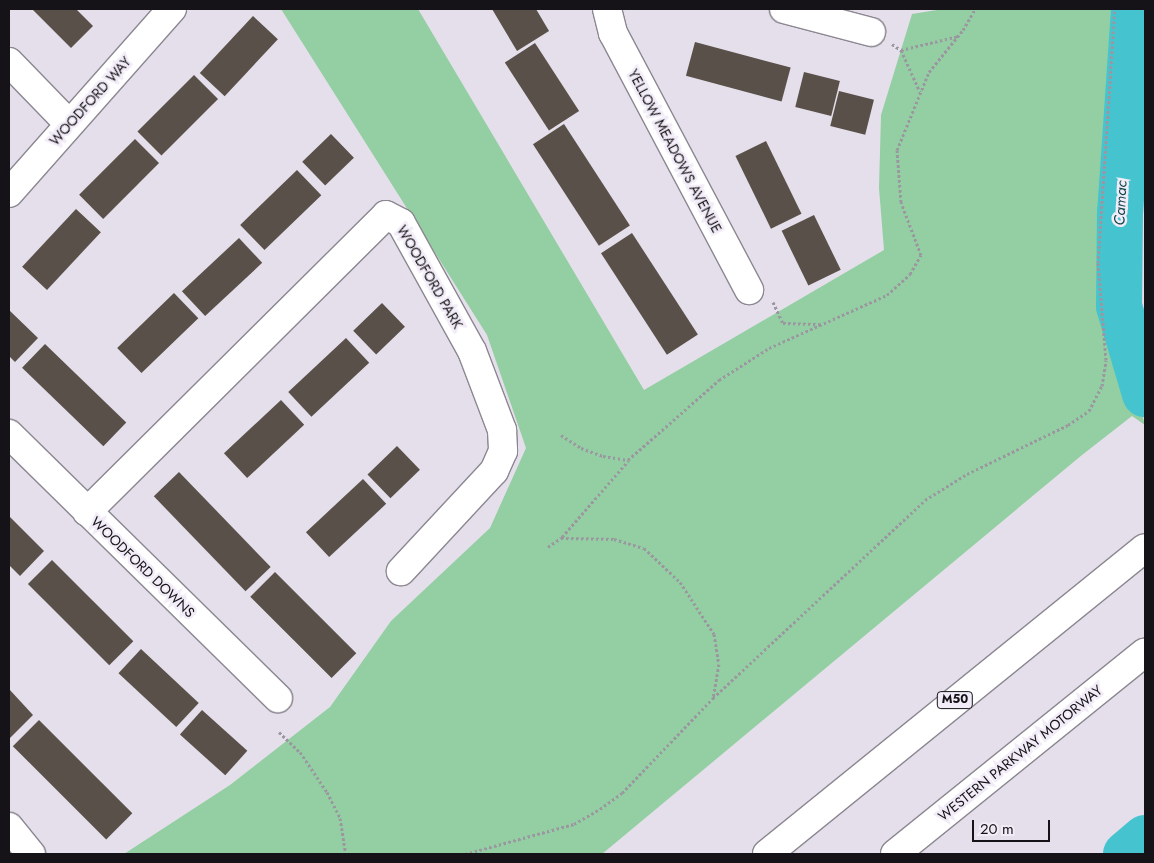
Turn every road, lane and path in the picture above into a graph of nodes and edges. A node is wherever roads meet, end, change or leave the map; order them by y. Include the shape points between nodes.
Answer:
1 (172, 9) edge
2 (607, 9) edge
3 (784, 9) edge
4 (975, 9) edge
5 (1115, 9) edge
6 (880, 36) joint
7 (959, 36) junction
8 (901, 50) junction
9 (9, 62) edge
10 (920, 92) junction
11 (69, 124) junction
12 (9, 194) edge
13 (757, 298) joint
14 (824, 324) junction
15 (9, 434) edge
16 (561, 435) dead end
17 (628, 460) junction
18 (87, 512) junction
19 (562, 538) junction
20 (548, 547) dead end
21 (1145, 548) edge
22 (401, 571) dead end
23 (1145, 652) edge
24 (278, 698) dead end
25 (713, 698) junction
26 (279, 732) dead end
27 (9, 827) edge
28 (32, 854) edge
29 (346, 854) edge
30 (465, 854) edge
31 (767, 854) edge
32 (895, 854) edge

1 - 11 main road, WOODFORD WAY
2 - 13 main road, YELLOW MEADOWS AVENUE via 613,33
3 - 6 main road
4 - 7 path
5 - 25 path via 1098,263 1106,360 1102,386 1089,411 1068,425 966,474 925,500
6 - 8 path
7 - 8 path
7 - 10 path via 929,72
8 - 10 path
9 - 11 main road
10 - 14 path via 897,150 901,202 921,255 910,274 887,295
11 - 12 main road, WOODFORD WAY
13 - 14 path via 773,302 783,323
14 - 17 path via 769,348 719,380
15 - 18 main road, WOODFORD DOWNS
16 - 17 path via 581,448
17 - 19 path
18 - 22 main road, WOODFORD PARK via 386,215 401,223 472,351 502,430 503,451 494,471
18 - 24 main road, WOODFORD DOWNS
19 - 20 path
19 - 25 path via 614,539 644,548 680,582 714,634 720,664
21 - 31 main road, M50
23 - 32 main road, WESTERN PARKWAY MOTORWAY
25 - 30 path via 622,794 600,809 574,824
26 - 29 path via 300,752 327,792 340,818
27 - 28 main road

